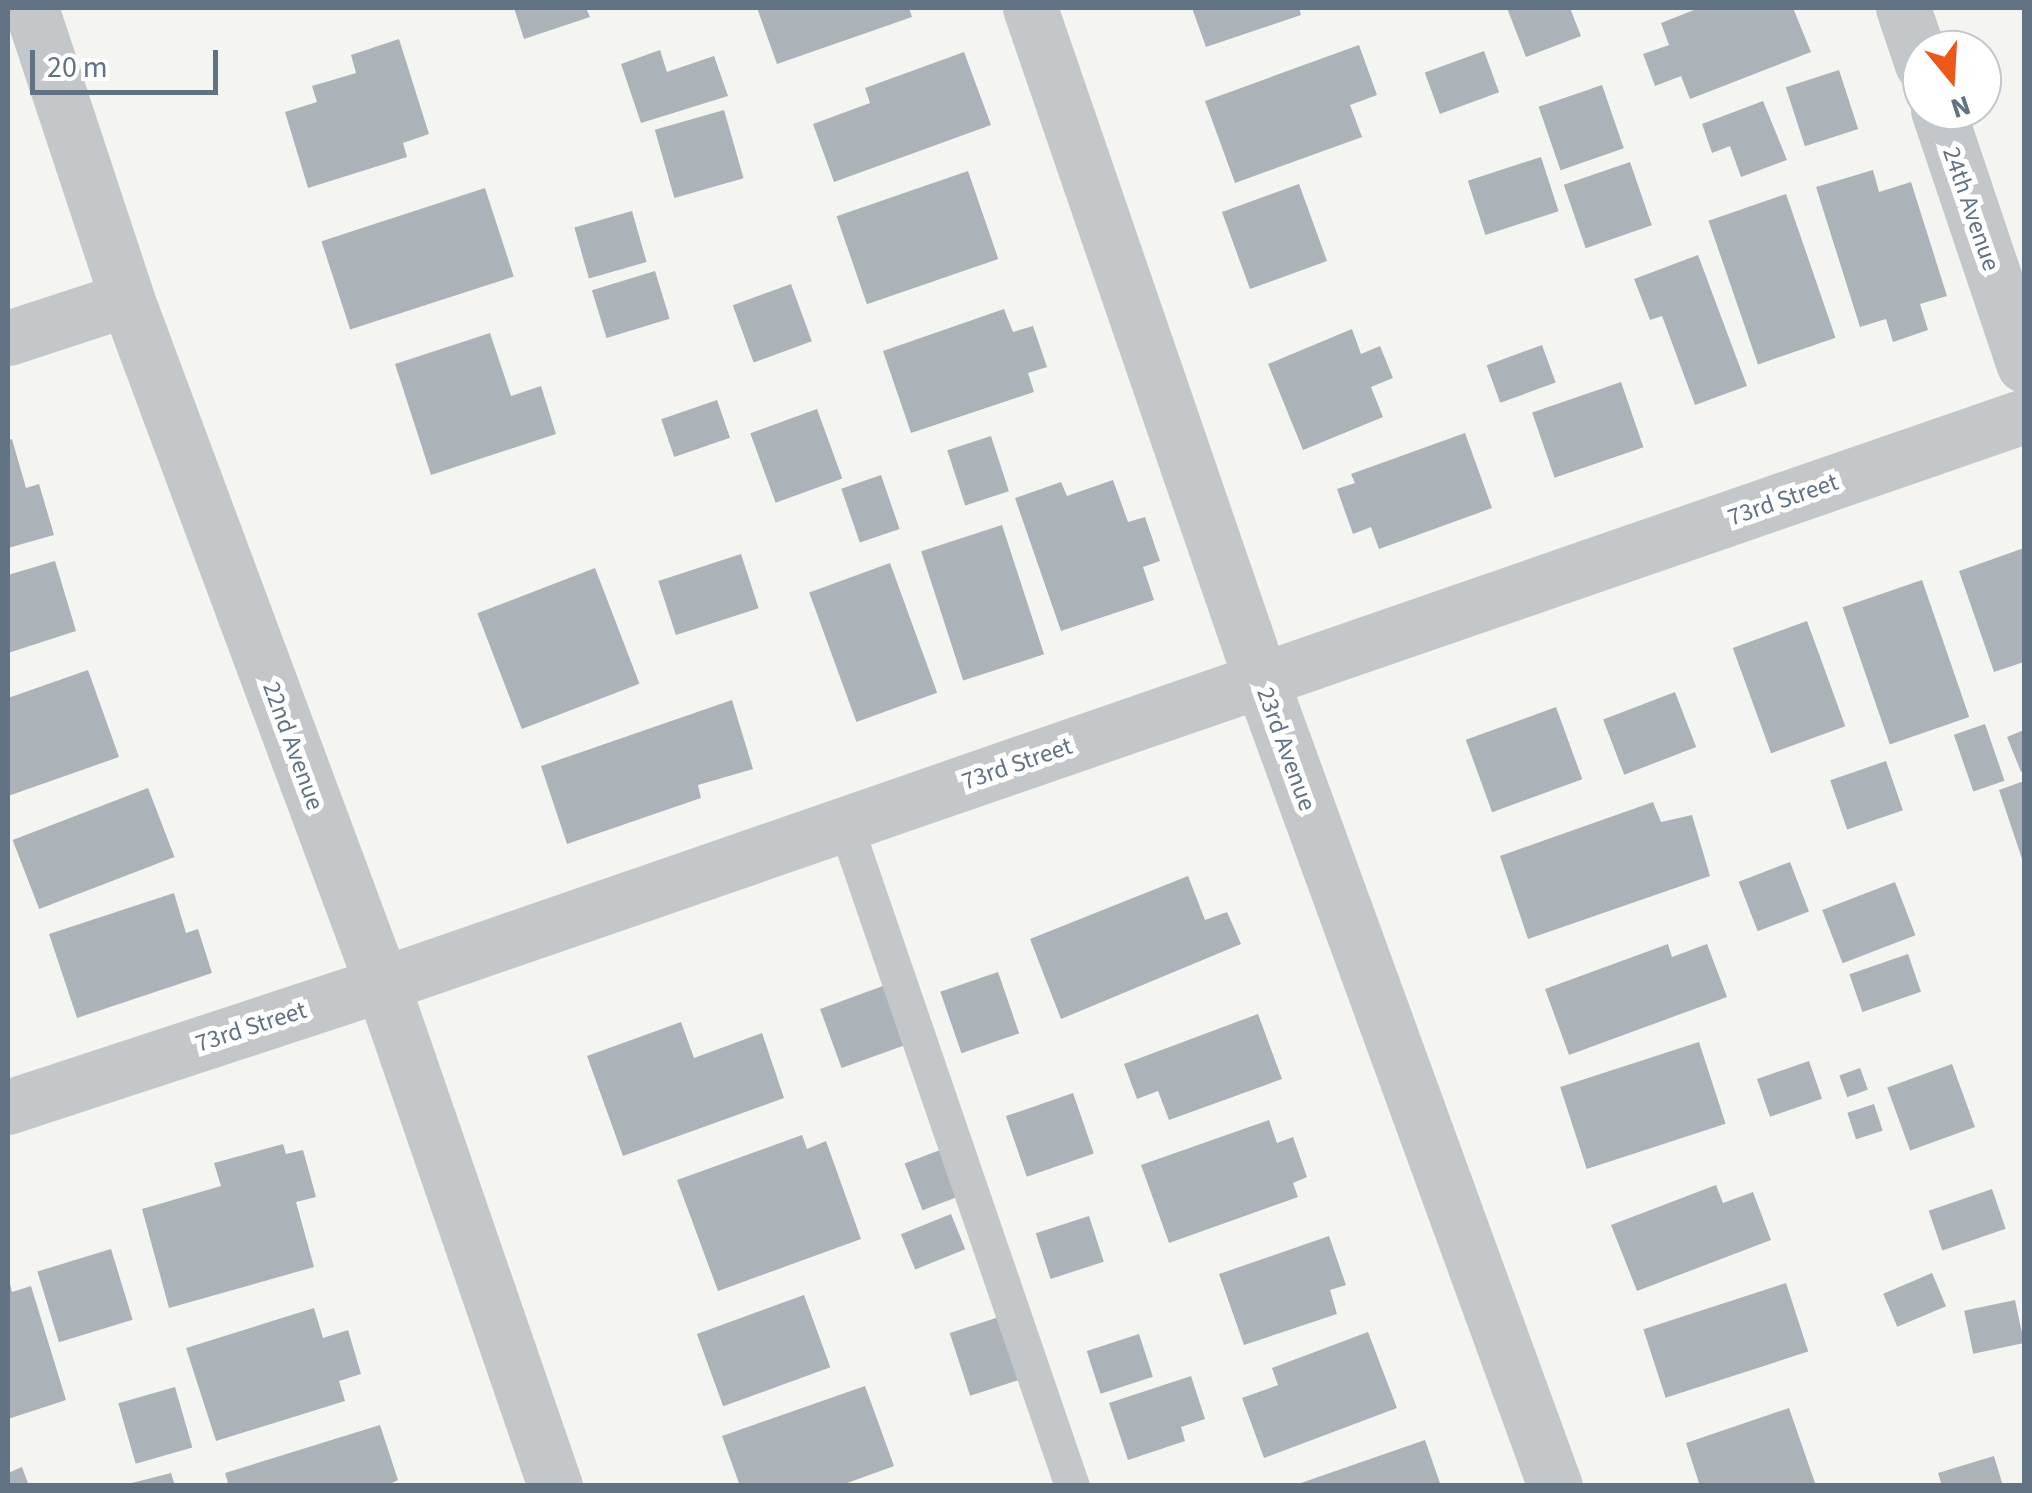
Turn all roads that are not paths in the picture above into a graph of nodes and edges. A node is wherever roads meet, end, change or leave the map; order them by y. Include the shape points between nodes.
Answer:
1 (31, 8) edge
2 (1030, 8) edge
3 (1945, 130) edge
4 (127, 299) junction
5 (8, 338) edge
6 (2024, 365) edge
7 (2024, 416) edge
8 (1260, 680) junction
9 (844, 824) junction
10 (382, 984) junction
11 (8, 1107) edge
12 (555, 1486) edge
13 (1072, 1486) edge
14 (1555, 1486) edge

1 - 4 street, 22nd Avenue
2 - 8 street, 23rd Avenue
3 - 6 street, 24th Avenue
4 - 5 street
4 - 10 street, 22nd Avenue
7 - 8 street, 73rd Street
8 - 9 street, 73rd Street
8 - 14 street, 23rd Avenue
9 - 10 street, 73rd Street
9 - 13 lane
10 - 11 street, 73rd Street
10 - 12 street, 22nd Avenue

